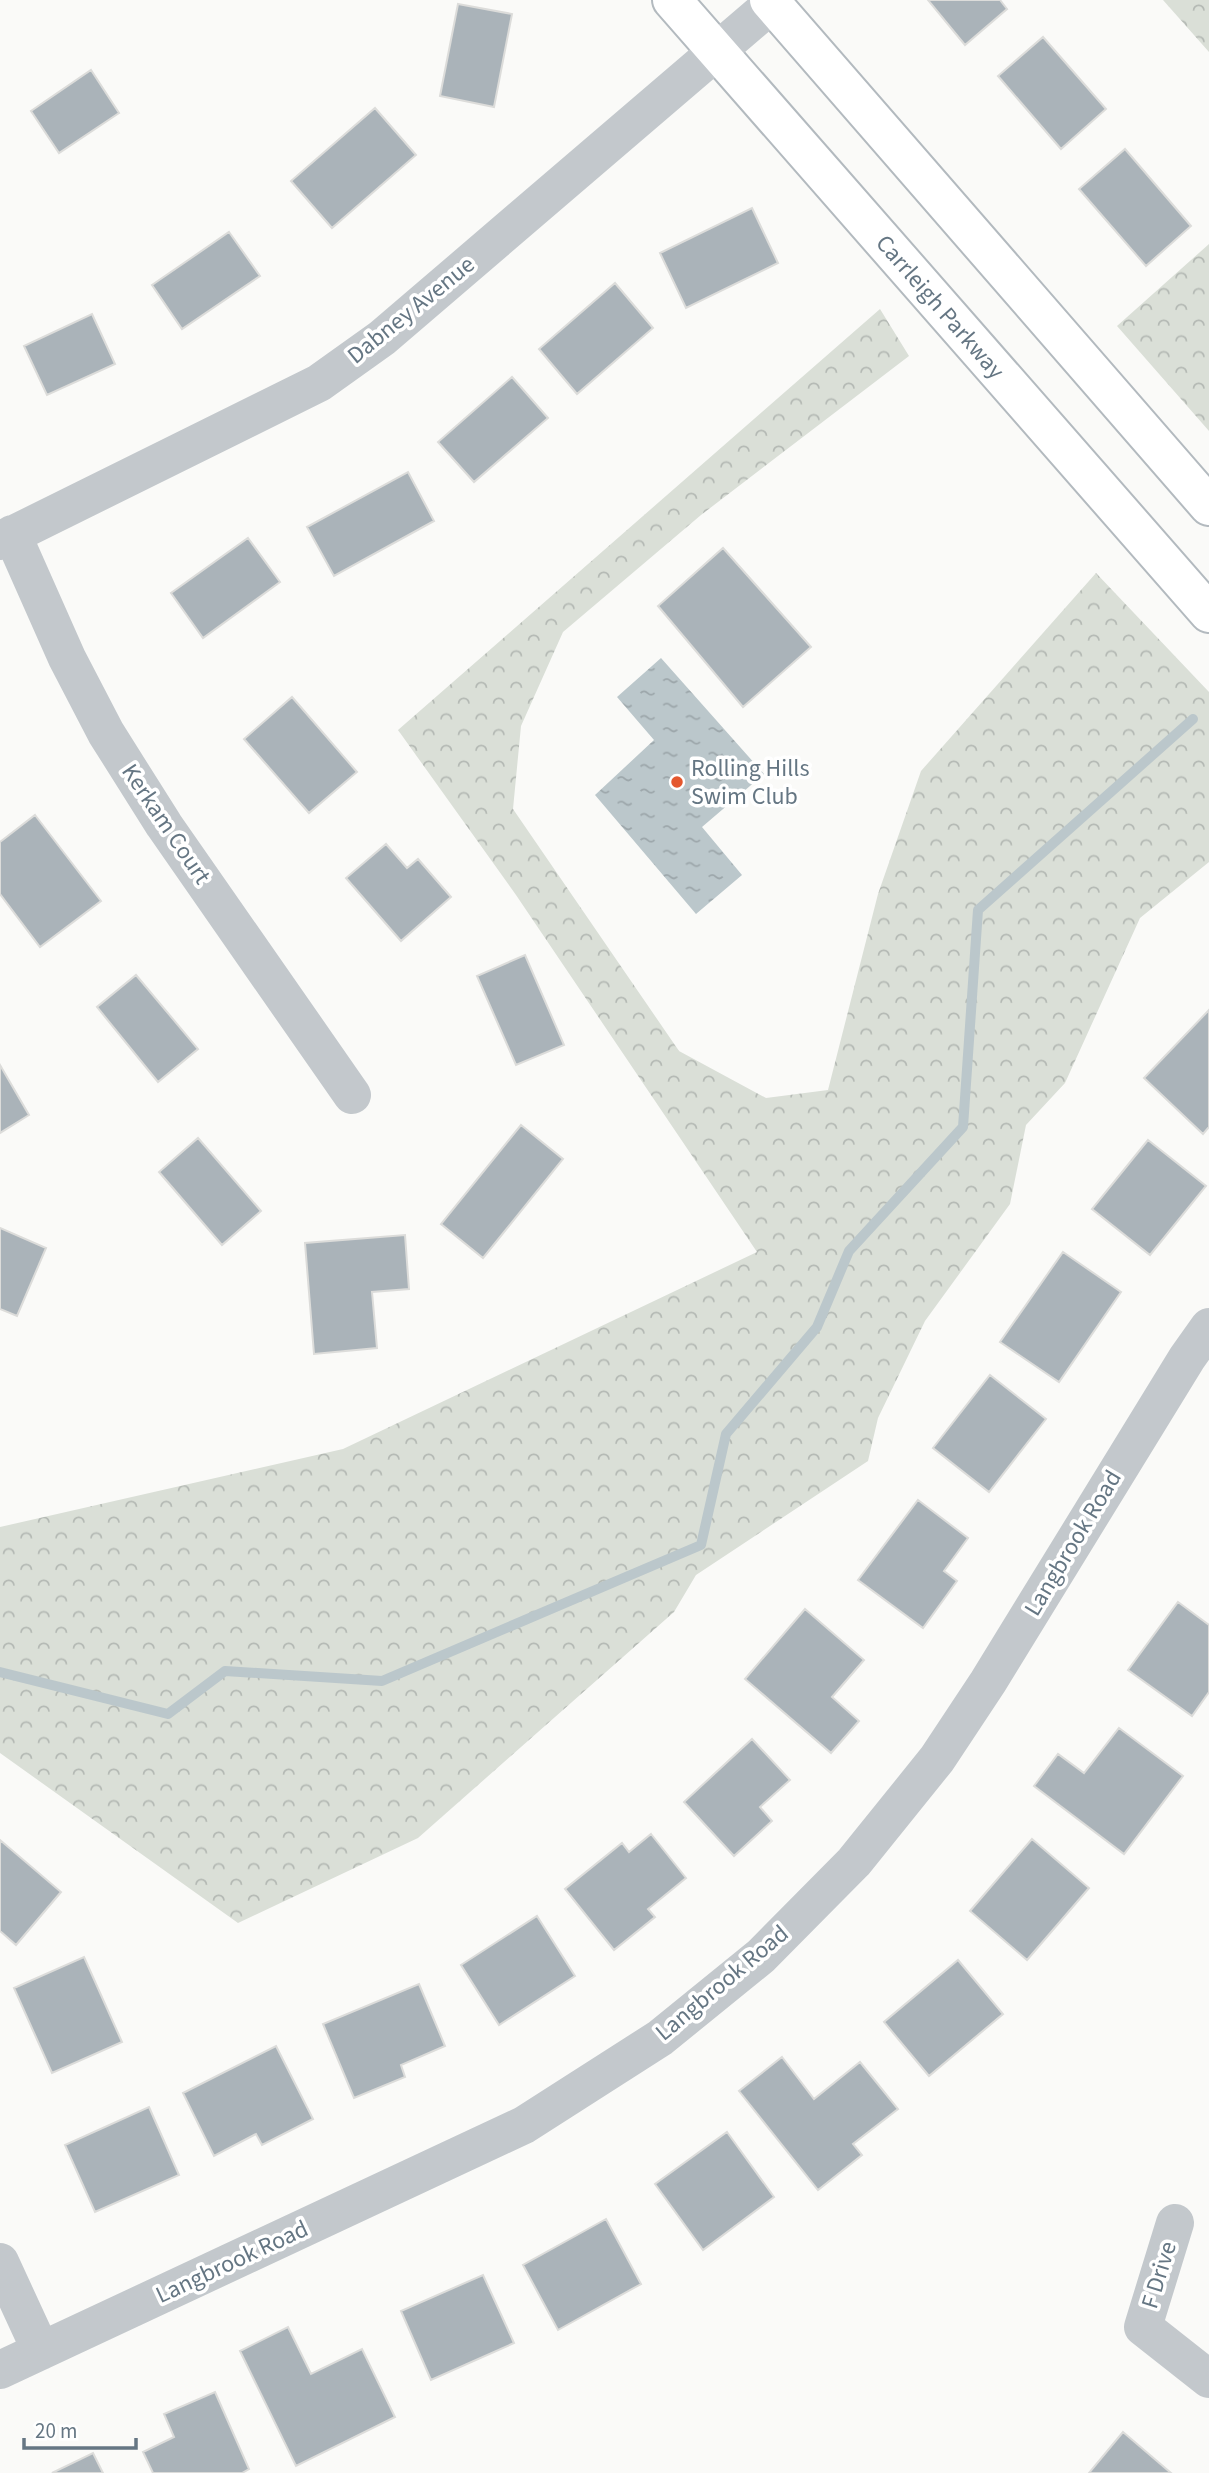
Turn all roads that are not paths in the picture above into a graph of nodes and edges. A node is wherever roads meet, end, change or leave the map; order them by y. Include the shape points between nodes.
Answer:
1 (672, 0) edge
2 (770, 2) edge
3 (717, 52) junction
4 (1209, 506) edge
5 (6, 538) edge
6 (1209, 613) edge
7 (352, 1095) dead end
8 (1209, 1327) edge
9 (1175, 2223) dead end
10 (0, 2262) edge
11 (41, 2351) junction
12 (0, 2370) edge
13 (1209, 2379) edge

1 - 3 street, Carrleigh Parkway
2 - 3 street, Dabney Avenue
2 - 4 street
3 - 5 street, Dabney Avenue via 382,338 319,383
3 - 6 street, Carrleigh Parkway
5 - 7 street, Kerkam Court via 106,733 164,825
8 - 11 street, Langbrook Road via 937,1759 854,1863 761,1955 660,2038 524,2125
9 - 13 street, F Drive via 1143,2327
10 - 11 street
11 - 12 street, Langbrook Road

